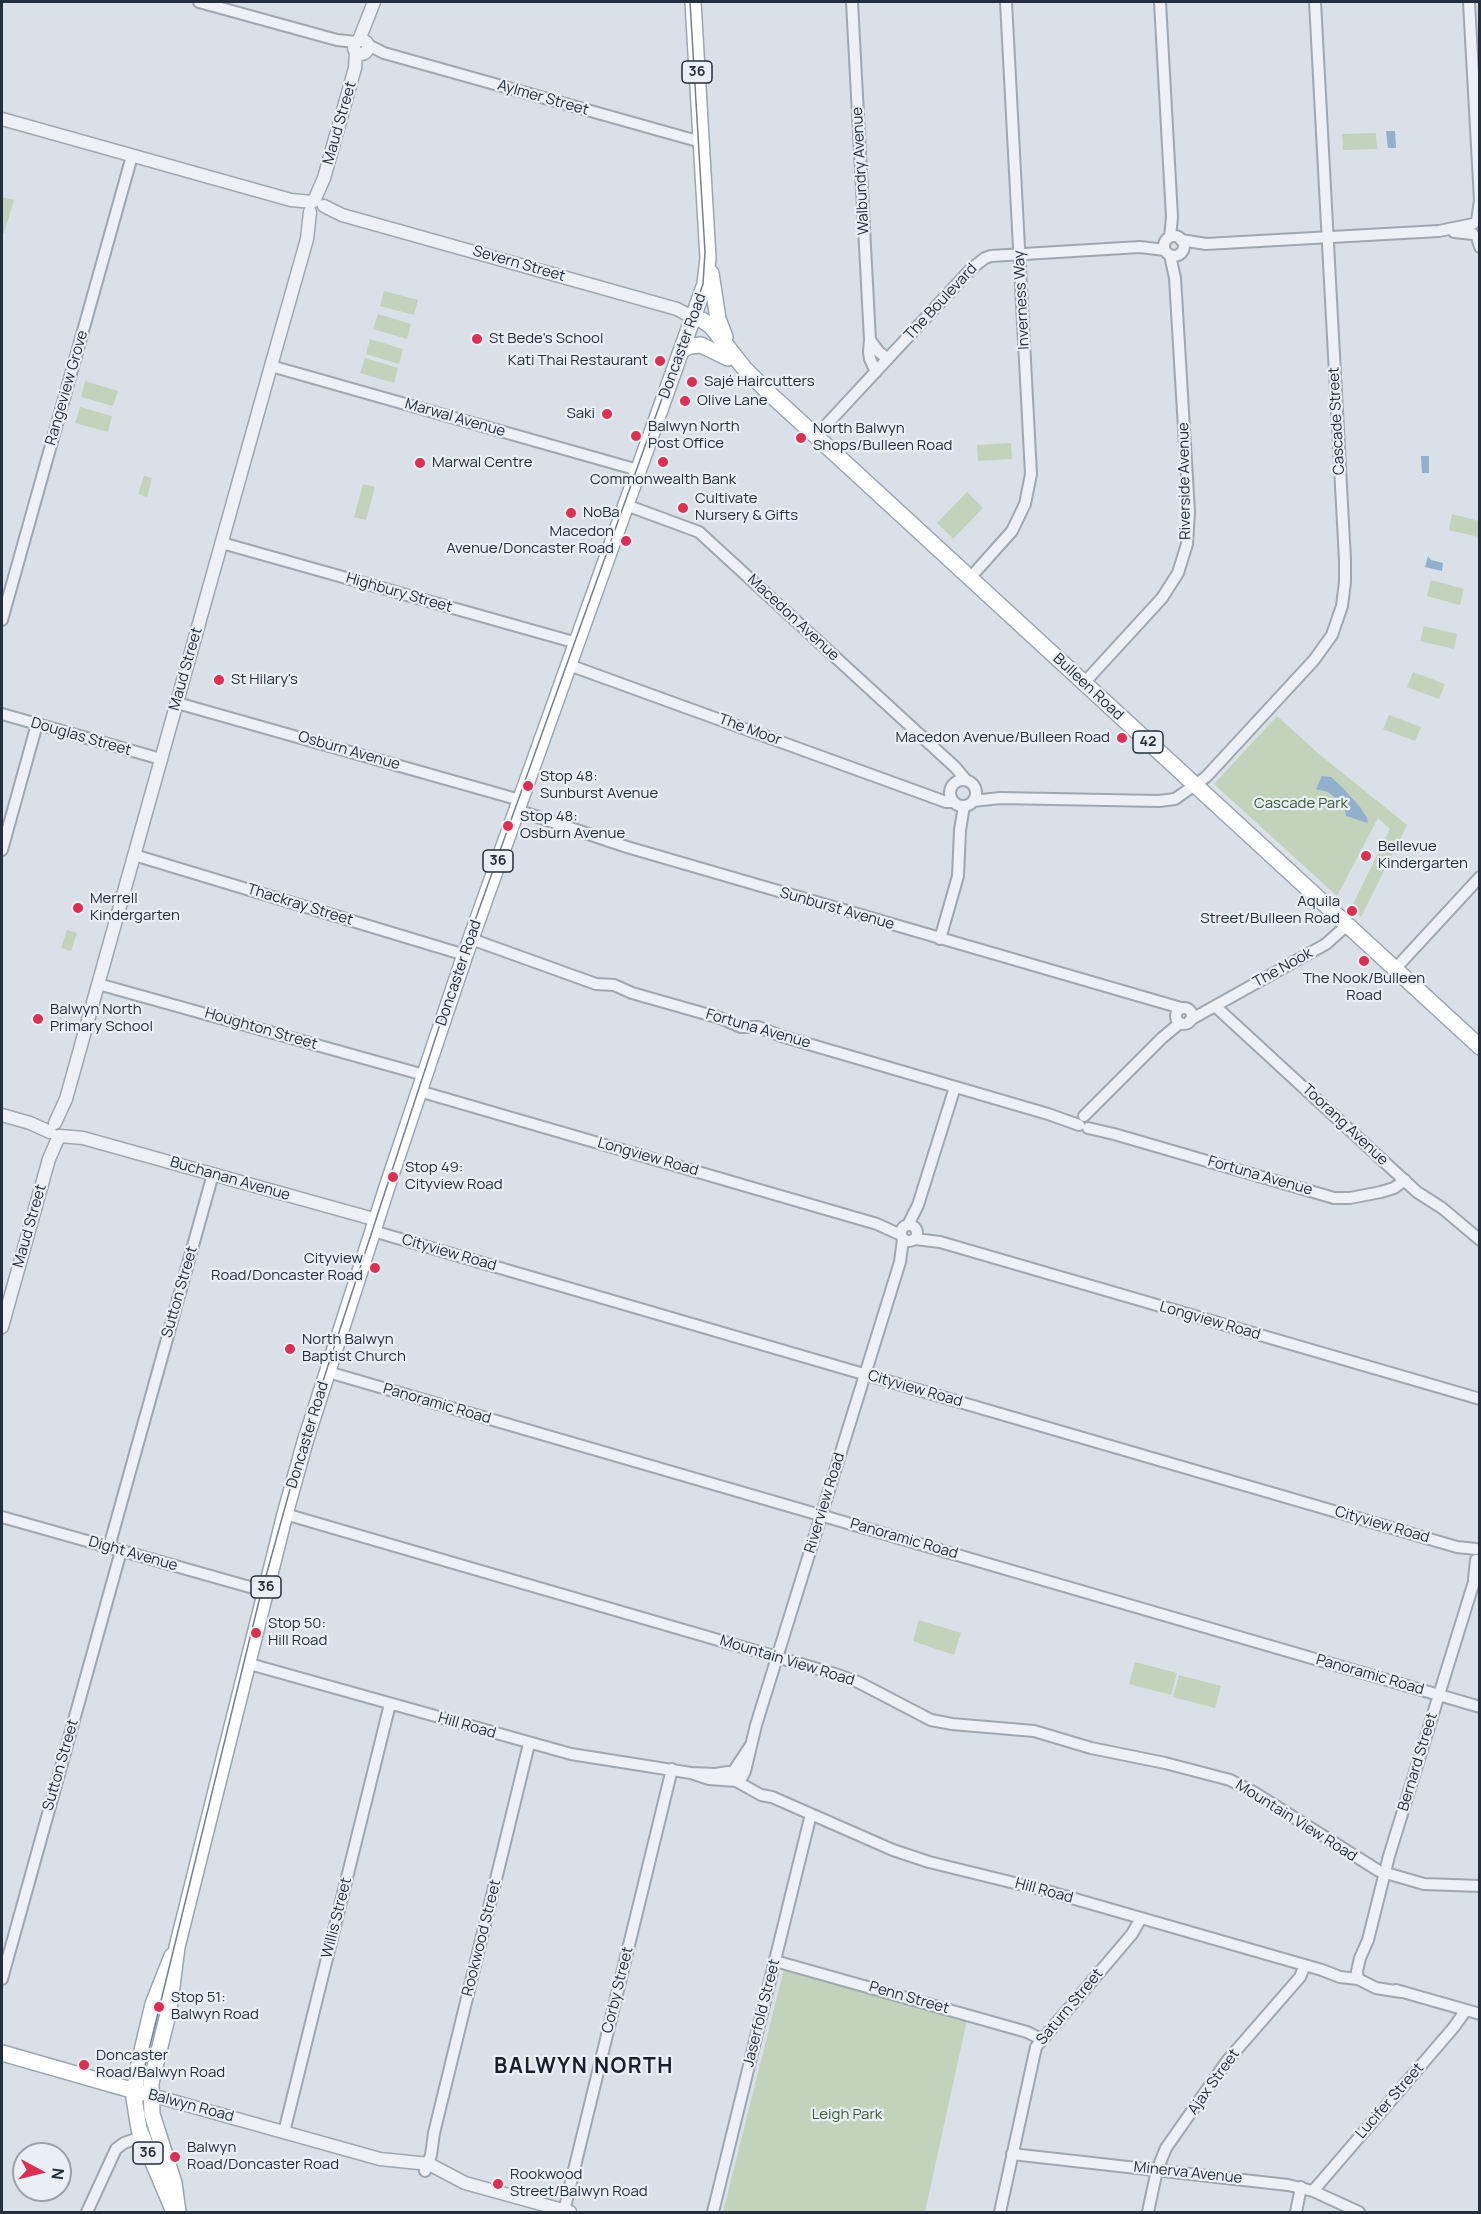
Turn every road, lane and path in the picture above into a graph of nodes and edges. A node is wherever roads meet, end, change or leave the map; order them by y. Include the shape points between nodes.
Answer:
1 (200, 2) edge
2 (374, 2) edge
3 (693, 2) edge
4 (852, 2) edge
5 (1006, 2) edge
6 (1160, 2) edge
7 (1315, 2) edge
8 (1468, 2) edge
9 (361, 47) junction
10 (2, 119) edge
11 (701, 142) junction
12 (132, 156) junction
13 (1479, 200) edge
14 (317, 208) junction
15 (1477, 231) edge
16 (1328, 237) junction
17 (1174, 246) junction
18 (708, 252) junction
19 (1020, 254) junction
20 (694, 318) junction
21 (870, 340) junction
22 (682, 350) junction
23 (888, 359) junction
24 (734, 360) junction
25 (272, 366) junction
26 (876, 372) junction
27 (816, 436) junction
28 (639, 470) junction
29 (626, 505) junction
30 (222, 543) junction
31 (970, 578) junction
32 (2, 620) edge
33 (577, 643) junction
34 (569, 664) junction
35 (1084, 683) junction
36 (177, 703) junction
37 (2, 714) edge
38 (37, 724) junction
39 (161, 759) junction
40 (966, 783) junction
41 (1195, 785) junction
42 (1000, 798) junction
43 (959, 801) junction
44 (519, 805) junction
45 (2, 850) edge
46 (134, 855) junction
47 (1479, 877) edge
48 (1347, 925) junction
49 (471, 939) junction
50 (940, 939) junction
51 (465, 955) junction
52 (1395, 969) junction
53 (98, 984) junction
54 (1215, 1006) junction
55 (1182, 1016) junction
56 (1479, 1047) edge
57 (424, 1075) junction
58 (955, 1087) junction
59 (419, 1091) junction
60 (2, 1115) edge
61 (1085, 1122) junction
62 (57, 1130) junction
63 (213, 1174) junction
64 (1405, 1180) junction
65 (375, 1226) junction
66 (910, 1233) junction
67 (1479, 1240) edge
68 (2, 1327) edge
69 (328, 1372) junction
70 (865, 1375) junction
71 (1479, 1399) edge
72 (285, 1514) junction
73 (822, 1516) junction
74 (2, 1517) edge
75 (109, 1548) junction
76 (122, 1551) junction
77 (1478, 1557) edge
78 (264, 1592) junction
79 (778, 1657) junction
80 (246, 1663) junction
81 (1439, 1695) junction
82 (390, 1704) junction
83 (1479, 1707) edge
84 (529, 1744) junction
85 (672, 1769) junction
86 (737, 1777) junction
87 (811, 1814) junction
88 (1384, 1873) junction
89 (1479, 1886) edge
90 (1141, 1918) junction
91 (177, 1947) junction
92 (775, 1961) junction
93 (1305, 1965) junction
94 (1359, 1974) junction
95 (2, 1979) edge
96 (1466, 2010) junction
97 (1479, 2014) edge
98 (1041, 2039) junction
99 (2, 2053) edge
100 (134, 2091) junction
101 (151, 2095) junction
102 (284, 2132) junction
103 (141, 2137) junction
104 (1012, 2154) junction
105 (426, 2166) junction
106 (1157, 2170) junction
107 (1301, 2187) junction
108 (1313, 2191) junction
109 (87, 2212) edge
110 (176, 2212) edge
111 (567, 2212) edge
112 (713, 2212) edge
113 (1000, 2212) edge
114 (1148, 2212) edge
115 (1296, 2212) edge
116 (1359, 2212) edge

1 - 9 street, Aylmer Street
2 - 9 street, Maud Street
3 - 11 main road, Doncaster Road / 36
4 - 21 street, Walbundry Avenue
5 - 19 street, Inverness Way
6 - 17 street, Riverside Avenue
7 - 16 street, Cascade Street
8 - 13 street
9 - 11 street, Aylmer Street
9 - 14 street, Maud Street
10 - 12 street, Severn Street
11 - 18 main road, Doncaster Road / 36
12 - 14 street, Severn Street
12 - 32 street, Rangeview Grove
13 - 15 street
14 - 20 street, Severn Street via 677,309
14 - 25 street, Maud Street
15 - 16 street, The Boulevard
16 - 17 street, The Boulevard
16 - 41 street, Cascade Street via 1345,561 1342,606 1332,635 1314,660
17 - 19 street, The Boulevard
17 - 35 street, Riverside Avenue via 1187,544 1178,573 1162,598
18 - 20 main road, Doncaster Road / 36 via 705,284
18 - 24 main road via 718,319
19 - 23 street, The Boulevard via 990,256 979,261
19 - 31 street, Inverness Way via 1031,459 1029,488 1012,531
20 - 22 main road, Doncaster Road / 36
20 - 24 main road, Bulleen Road / 42 via 713,328
21 - 23 street
21 - 26 street, Walbundry Avenue via 870,359
22 - 24 main road via 701,345
22 - 28 main road, Doncaster Road / 36
23 - 26 street, The Boulevard
24 - 27 main road, Bulleen Road / 42
25 - 28 street, Marwal Avenue
25 - 30 street, Maud Street
26 - 27 street, The Boulevard
27 - 31 main road, Bulleen Road / 42
28 - 29 main road, Doncaster Road / 36
29 - 33 main road, Doncaster Road / 36
29 - 40 street, Macedon Avenue via 699,532 944,757
30 - 33 street, Highbury Street
30 - 36 street, Maud Street
31 - 35 main road, Bulleen Road / 42
33 - 34 main road, Doncaster Road / 36
34 - 43 street, The Moor via 946,802
34 - 44 main road, Doncaster Road / 36
35 - 41 main road, Bulleen Road / 42
36 - 39 street, Maud Street
36 - 44 street, Osburn Avenue
37 - 38 street, Douglas Street
38 - 39 street, Douglas Street
38 - 45 street
39 - 46 street, Maud Street
40 - 42 street, Macedon Avenue
40 - 43 street via 952,787
40 - 43 street via 976,794
41 - 42 street, Macedon Avenue via 1167,801
41 - 48 main road, Bulleen Road / 42
42 - 43 street, Macedon Avenue
43 - 50 street via 958,876
44 - 49 main road, Doncaster Road / 36
44 - 50 street, Sunburst Avenue via 627,847
46 - 51 street, Thackray Street
46 - 53 street, Maud Street
47 - 52 street
48 - 52 main road, Bulleen Road / 42
48 - 54 street, The Nook via 1326,944
49 - 51 main road, Doncaster Road / 36
49 - 58 street, Fortuna Avenue via 596,984 614,985 741,1027 758,1027
50 - 55 street, Sunburst Avenue via 1159,1003
51 - 57 main road, Doncaster Road / 36
52 - 56 main road, Bulleen Road / 42
53 - 57 street, Houghton Street
53 - 62 street, Maud Street
54 - 55 street, The Nook
54 - 64 street, Toorang Avenue
55 - 61 street
57 - 59 main road, Doncaster Road / 36
58 - 61 street, Fortuna Avenue
58 - 66 street, Riverview Road
59 - 65 main road, Doncaster Road / 36
59 - 66 street, Longview Road
60 - 62 street, Buchanan Avenue
61 - 64 street, Fortuna Avenue via 1114,1134 1334,1198 1381,1192
62 - 63 street, Buchanan Avenue
62 - 68 street, Maud Street
63 - 65 street, Buchanan Avenue
63 - 75 street, Sutton Street
64 - 67 street, Toorang Avenue
65 - 69 main road, Doncaster Road / 36
65 - 70 street, Cityview Road
66 - 70 street, Riverview Road
66 - 71 street, Longview Road
69 - 72 main road, Doncaster Road / 36
69 - 73 street, Panoramic Road
70 - 73 street, Riverview Road
70 - 77 street, Cityview Road via 1457,1547
72 - 78 main road, Doncaster Road / 36
72 - 79 street, Mountain View Road
73 - 79 street, Riverview Road
73 - 81 street, Panoramic Road
74 - 75 street, Dight Avenue
75 - 76 street, Dight Avenue
76 - 78 street, Dight Avenue
76 - 95 street, Sutton Street
77 - 81 street, Bernard Street
78 - 80 main road, Doncaster Road / 36
79 - 86 street, Riverview Road
79 - 88 street, Mountain View Road via 858,1682 940,1723 1034,1731 1230,1780
80 - 82 street, Hill Road
80 - 91 main road, Doncaster Road / 36
81 - 83 street, Panoramic Road
81 - 88 street, Bernard Street
82 - 84 street, Hill Road
82 - 102 street, Willis Street
84 - 85 street, Hill Road
84 - 105 street, Rookwood Street
85 - 86 street, Hill Road via 709,1779
85 - 111 street, Corby Street
86 - 87 street, Hill Road via 761,1795
87 - 90 street, Hill Road via 919,1859
87 - 92 street, Jaserfold Street
88 - 89 street, Mountain View Road via 1424,1884
88 - 94 street, Bernard Street
90 - 93 street, Hill Road
90 - 98 street, Saturn Street via 1132,1934
91 - 100 main road, Doncaster Road / 36 via 153,2004
91 - 101 main road, Doncaster Road / 36
92 - 98 street, Penn Street
92 - 112 street, Jaserfold Street
93 - 94 street, Hill Road via 1340,1977
93 - 106 street, Ajax Street via 1300,1977 1217,2074 1166,2148
94 - 96 street, Hill Road via 1376,1988
96 - 97 street, Hill Road
96 - 108 street, Lucifer Street
98 - 104 street, Saturn Street via 1034,2053
99 - 100 main road, Balwyn Road
100 - 101 main road, Balwyn Road
100 - 103 main road, Doncaster Road / 36
101 - 102 street, Balwyn Road
101 - 110 main road, Doncaster Road / 36 via 154,2123 174,2183
102 - 105 street, Balwyn Road via 402,2169
103 - 109 street via 116,2149
103 - 110 main road, Doncaster Road / 36
104 - 106 street, Minerva Avenue
104 - 113 street, Saturn Street
105 - 111 street, Balwyn Road via 444,2182 465,2183
106 - 107 street, Minerva Avenue
106 - 114 street, Ajax Street
107 - 108 street, Minerva Avenue
107 - 115 street
108 - 116 street, Minerva Avenue

